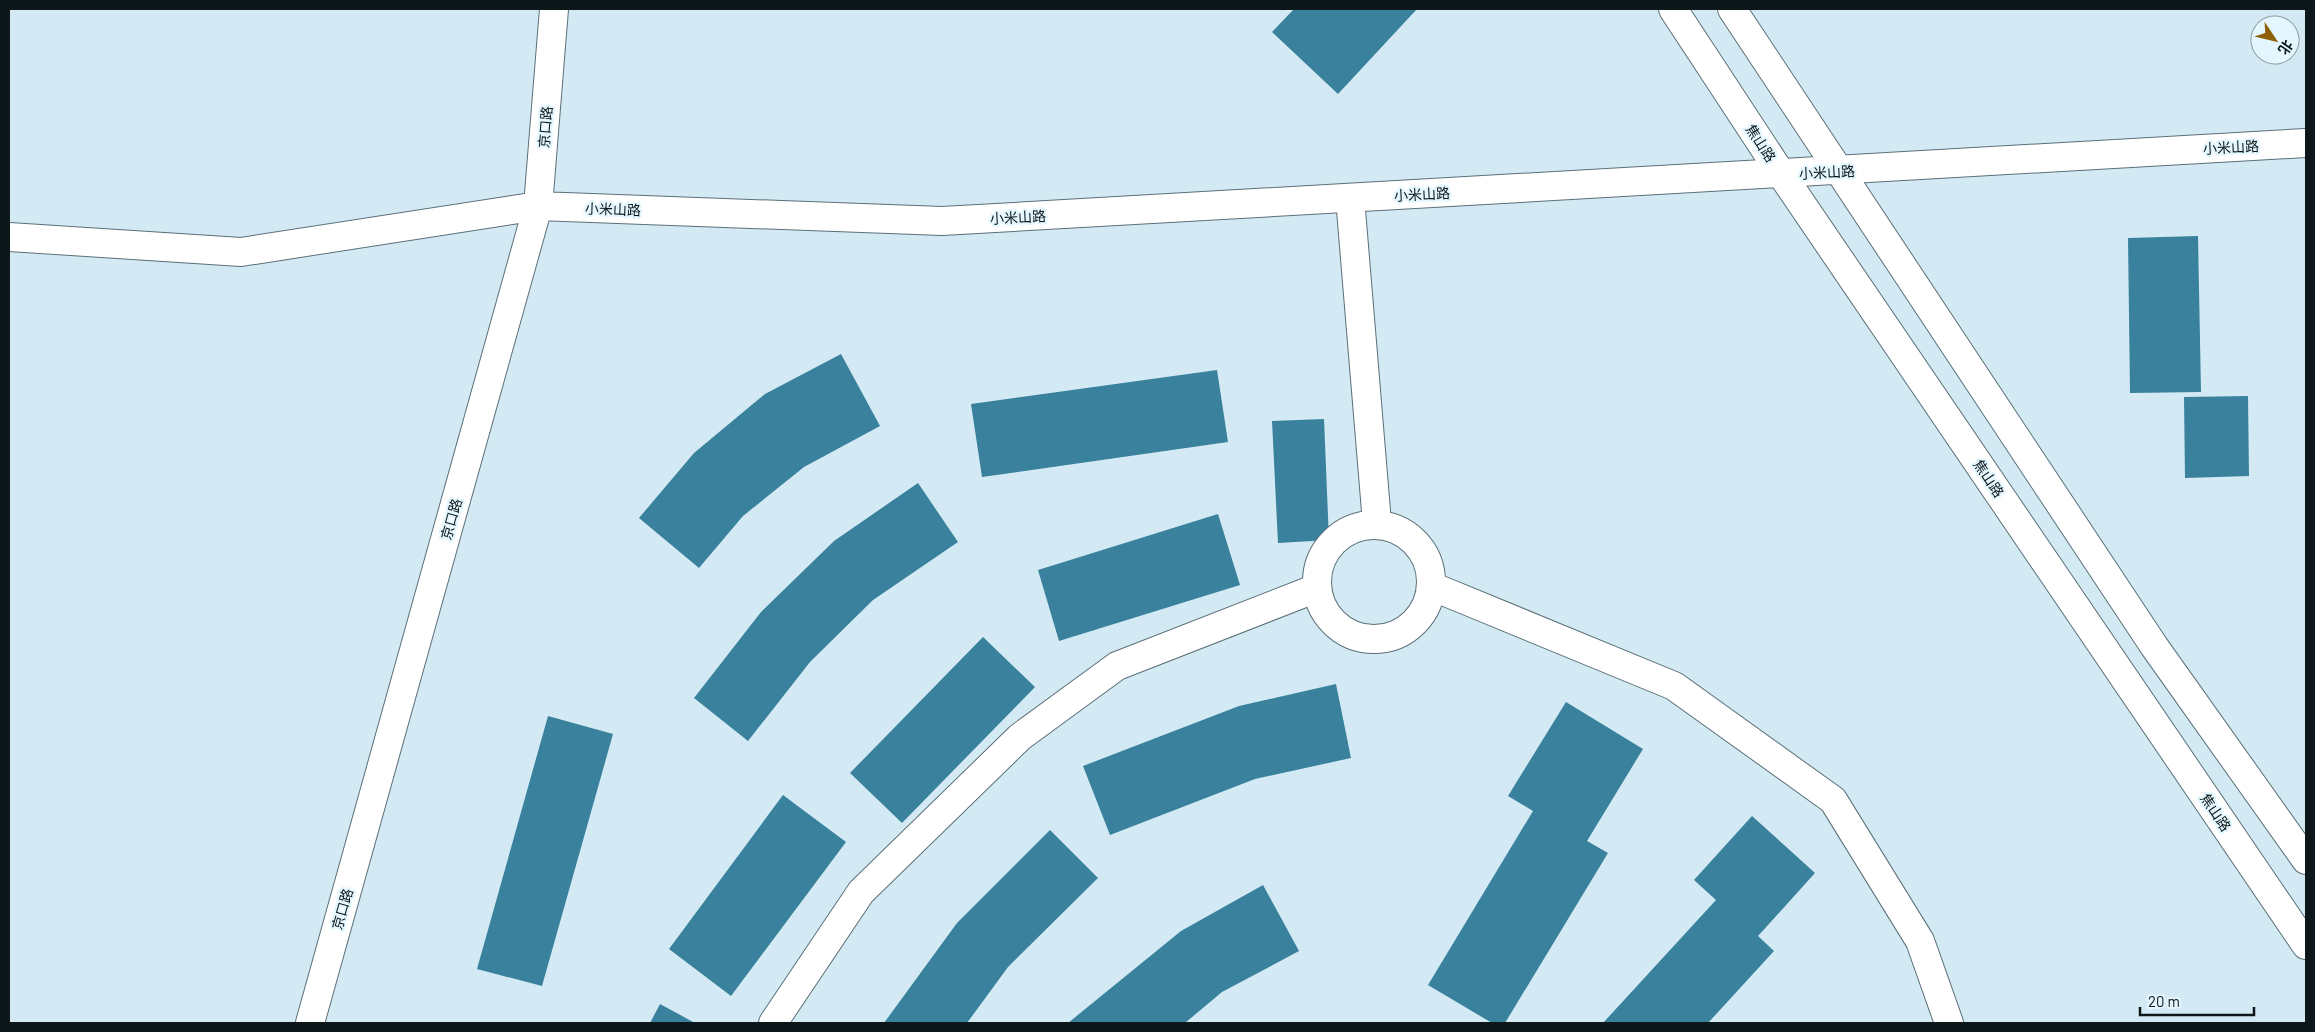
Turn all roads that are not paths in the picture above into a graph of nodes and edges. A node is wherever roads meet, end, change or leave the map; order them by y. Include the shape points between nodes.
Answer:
1 (554, 9) edge
2 (1674, 9) edge
3 (1732, 9) edge
4 (2306, 143) edge
5 (1840, 171) junction
6 (1782, 174) junction
7 (1350, 198) junction
8 (538, 206) junction
9 (9, 237) edge
10 (1377, 524) junction
11 (1432, 586) junction
12 (1317, 588) junction
13 (2306, 860) edge
14 (2306, 945) edge
15 (310, 1023) edge
16 (773, 1023) edge
17 (1949, 1023) edge

1 - 8 street, 京口路
2 - 6 street, 焦山路
3 - 5 street
4 - 5 street, 小米山路
5 - 6 street, 小米山路
5 - 13 street via 2154,646
6 - 7 street, 小米山路
6 - 14 street, 焦山路
7 - 8 street, 小米山路 via 942,221
7 - 10 street
8 - 9 street, 小米山路 via 240,252
8 - 15 street, 京口路
10 - 11 street via 1395,528 1411,537 1423,550 1430,567
10 - 12 street via 1357,526 1340,535 1326,550 1318,568
11 - 12 street via 1427,604 1417,620 1402,632 1384,638 1365,639 1347,633 1332,622 1322,606
11 - 17 street via 1674,686 1833,800 1920,941
12 - 16 street via 1117,666 1020,737 861,892

